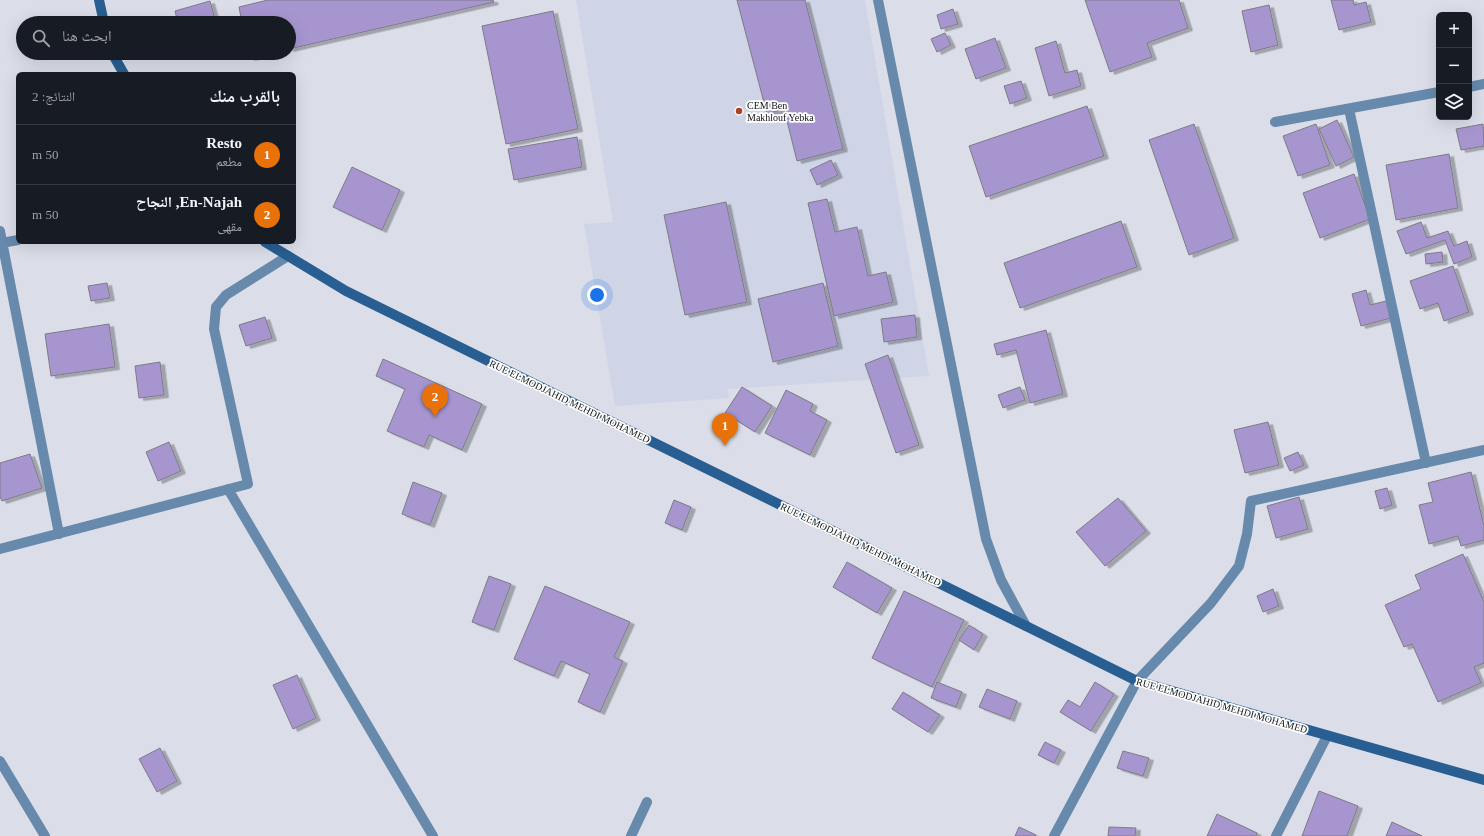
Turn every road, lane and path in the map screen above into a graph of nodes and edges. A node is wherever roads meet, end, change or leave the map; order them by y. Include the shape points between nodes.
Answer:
1 (99, 0) edge
2 (878, 0) edge
3 (102, 16) edge
4 (116, 60) edge
5 (123, 72) edge
6 (1484, 84) edge
7 (1472, 86) edge
8 (1436, 93) edge
9 (1349, 109) junction
10 (1275, 122) dead end
11 (0, 231) edge
12 (16, 240) edge
13 (2, 243) junction
14 (268, 244) edge
15 (288, 256) junction
16 (1484, 450) edge
17 (1426, 463) junction
18 (228, 489) junction
19 (59, 534) junction
20 (0, 549) edge
21 (1026, 626) junction
22 (1137, 682) junction
23 (1327, 736) junction
24 (0, 761) edge
25 (1484, 780) edge
26 (647, 802) dead end
27 (45, 836) edge
28 (433, 836) edge
29 (631, 836) edge
30 (1054, 836) edge
31 (1276, 836) edge

1 - 3 main road
2 - 21 street via 986,540 1001,580
4 - 5 main road
6 - 7 street
8 - 9 street
9 - 10 street
9 - 17 street
11 - 13 street
12 - 13 street
13 - 19 street
14 - 15 main road, RUE ELMODJAHID MEHDI MOHAMED
15 - 18 street via 226,295 216,307 214,329 248,484
15 - 21 main road, RUE ELMODJAHID MEHDI MOHAMED via 346,291
16 - 17 street
17 - 22 street via 1251,501 1247,534 1239,566 1211,603
18 - 19 street
18 - 28 street
19 - 20 street
21 - 22 main road, RUE ELMODJAHID MEHDI MOHAMED
22 - 23 main road, RUE ELMODJAHID MEHDI MOHAMED
22 - 30 street
23 - 25 main road, RUE ELMODJAHID MEHDI MOHAMED
23 - 31 street
24 - 27 street
26 - 29 street

